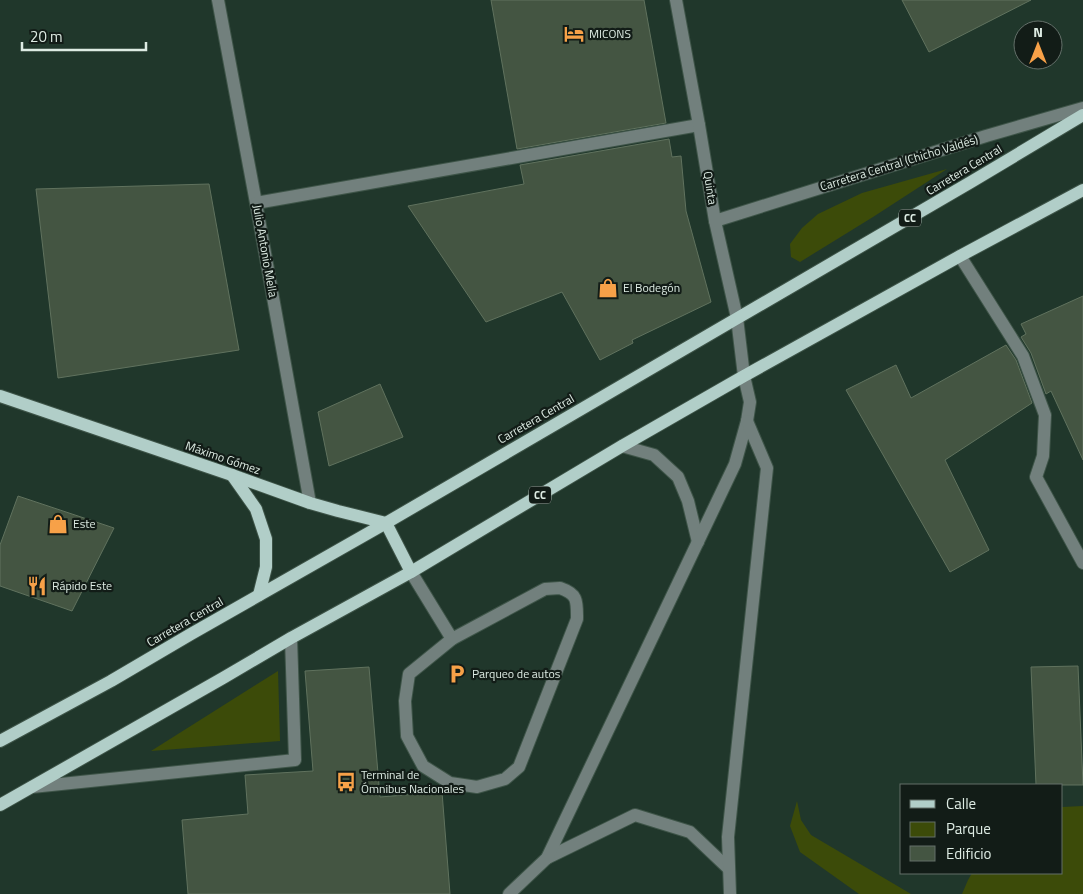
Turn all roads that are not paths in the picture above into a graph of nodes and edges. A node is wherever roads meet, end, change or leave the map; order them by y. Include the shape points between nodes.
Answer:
1 (218, 0) edge
2 (676, 0) edge
3 (1083, 108) edge
4 (1083, 115) edge
5 (699, 125) junction
6 (1083, 190) edge
7 (256, 203) junction
8 (715, 220) junction
9 (960, 256) junction
10 (737, 318) junction
11 (744, 376) junction
12 (0, 396) edge
13 (747, 421) junction
14 (622, 446) junction
15 (232, 475) junction
16 (310, 503) junction
17 (386, 523) junction
18 (698, 542) junction
19 (1083, 563) edge
20 (411, 572) junction
21 (259, 595) junction
22 (291, 638) junction
23 (452, 639) junction
24 (0, 741) edge
25 (32, 787) junction
26 (0, 805) edge
27 (547, 858) junction
28 (729, 869) junction
29 (509, 894) edge
30 (730, 894) edge

1 - 7 street, Julio Antonio Mella
2 - 5 street, Quinta
3 - 8 street, Carretera Central (Chicho Valdés)
4 - 10 main road, Carretera Central / CC
5 - 7 street
5 - 8 street, Quinta
6 - 9 main road, CC
7 - 16 street, Julio Antonio Mella
8 - 10 street, Quinta
9 - 11 main road, CC
9 - 19 street via 1023,356 1045,414 1044,456 1036,477
10 - 11 street, Quinta
10 - 17 main road, Carretera Central / CC
11 - 13 street, Quinta via 750,402
11 - 14 main road, CC
12 - 15 main road, Máximo Gómez
13 - 18 street, Quinta via 735,464
13 - 28 street via 767,468 728,837
14 - 18 street via 654,456 678,477
14 - 20 main road, CC
15 - 16 main road, Máximo Gómez
15 - 21 main road via 256,509 266,540 266,568
16 - 17 main road, Máximo Gómez
17 - 20 main road
17 - 21 main road, Carretera Central / CC
18 - 27 street, Quinta
20 - 22 main road, CC
20 - 23 street
21 - 24 main road, Carretera Central / CC
22 - 25 main road, CC
22 - 25 street via 295,760
23 - 23 street via 409,674 404,701 407,736 423,766 450,783 477,787 505,779 519,767 577,619 577,602 570,591 546,589
25 - 26 main road, CC
27 - 28 street via 635,815 690,832
27 - 29 street
28 - 30 street

